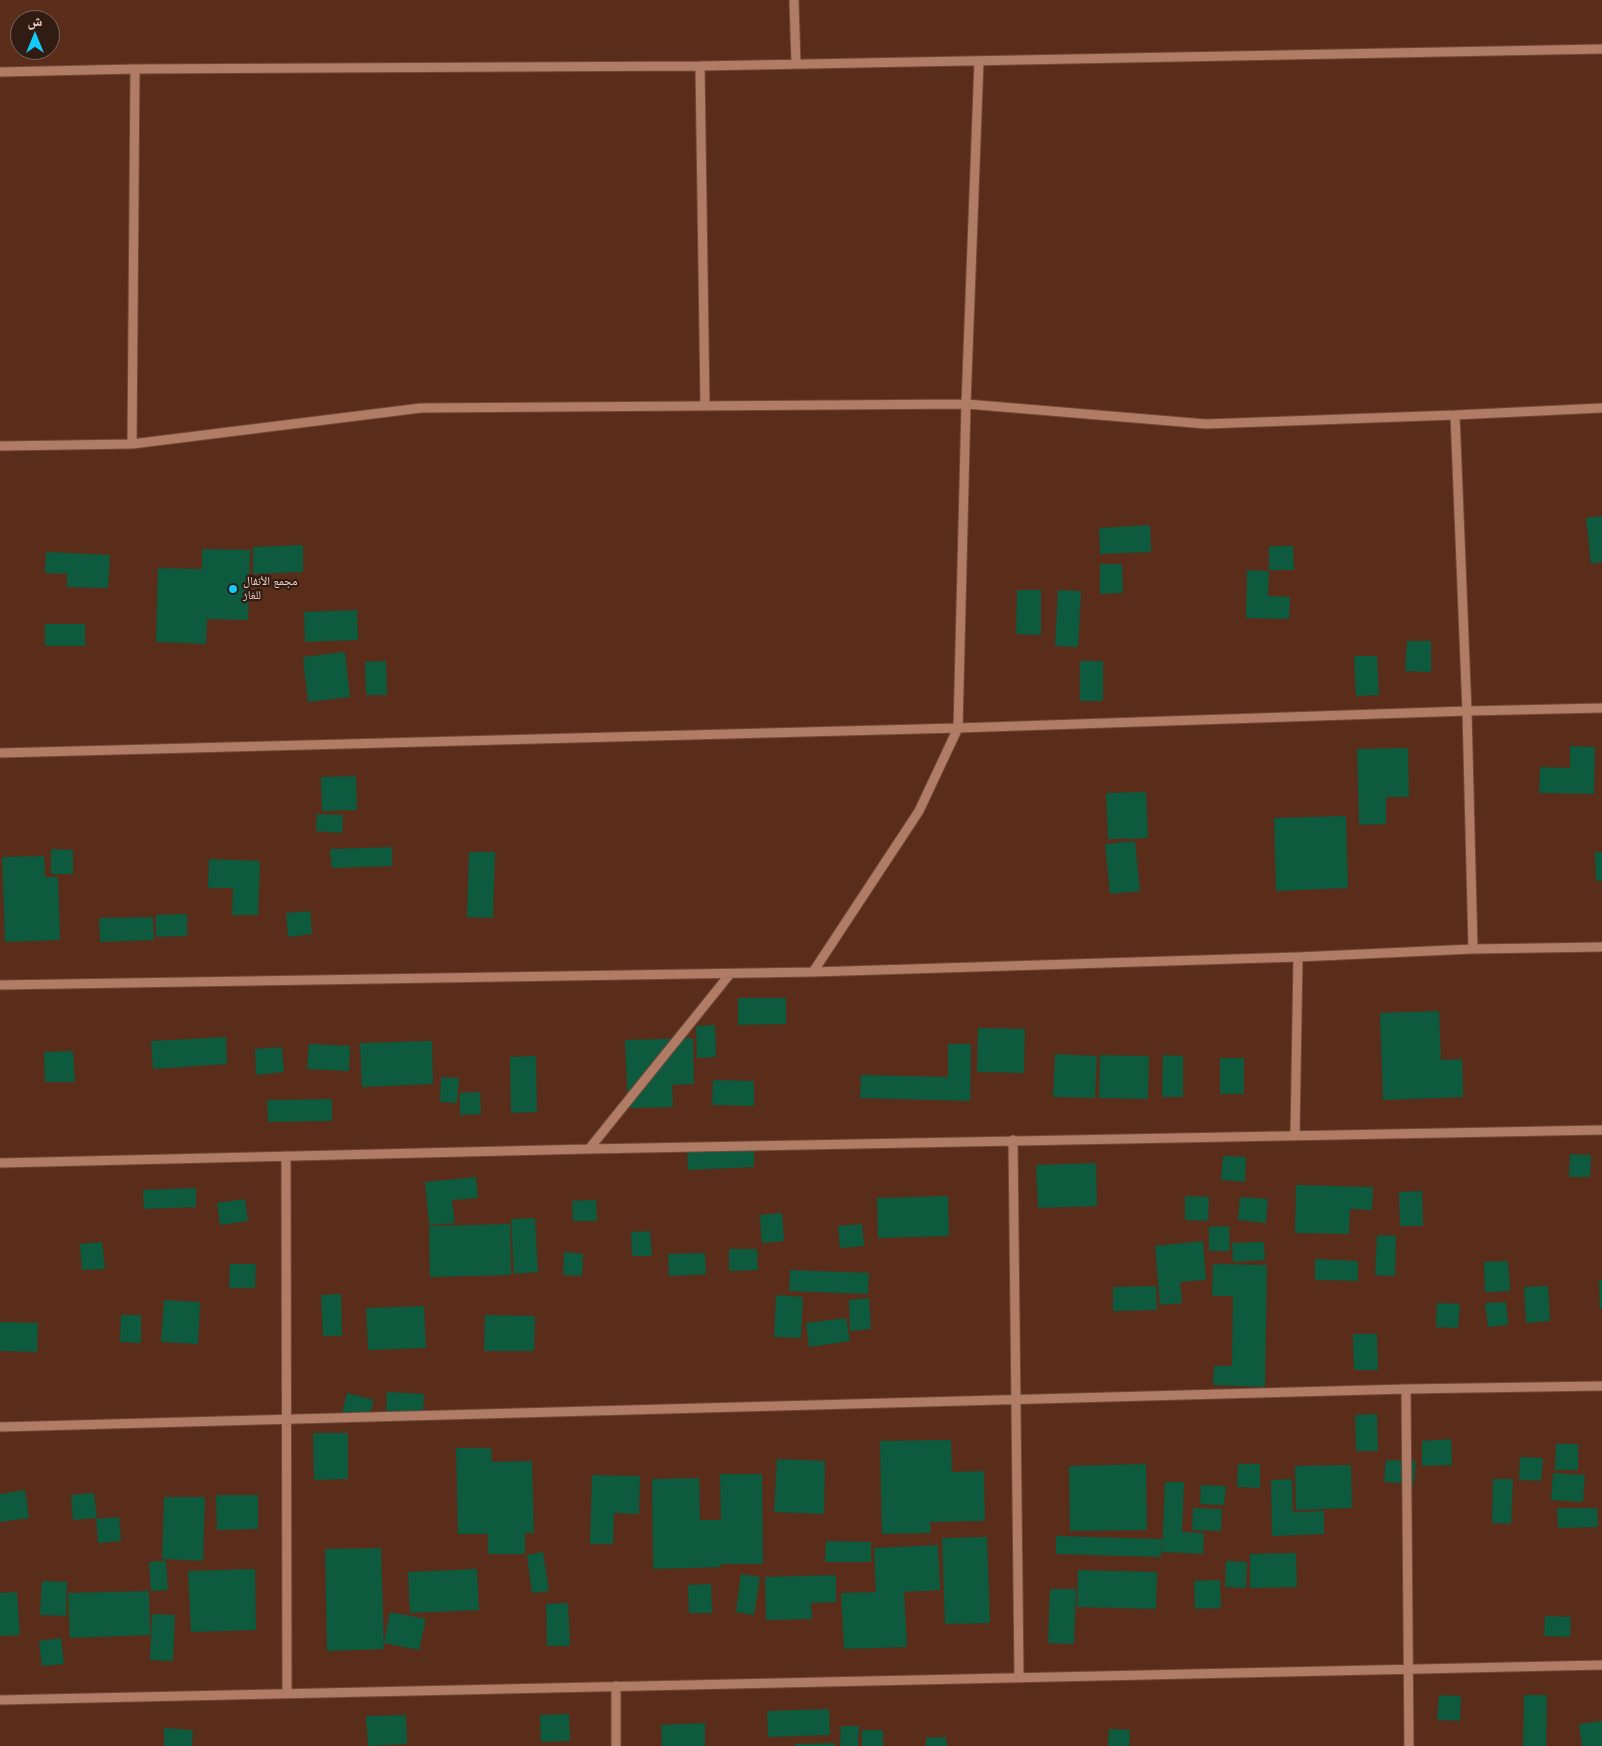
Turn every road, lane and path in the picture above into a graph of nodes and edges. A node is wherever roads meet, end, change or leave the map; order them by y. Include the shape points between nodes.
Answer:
1 (794, 0) edge
2 (1602, 48) edge
3 (979, 61) junction
4 (796, 64) junction
5 (700, 66) junction
6 (135, 69) junction
7 (0, 72) edge
8 (966, 404) junction
9 (704, 405) junction
10 (1602, 408) edge
11 (1455, 415) junction
12 (132, 444) junction
13 (0, 446) edge
14 (1602, 708) edge
15 (1467, 711) junction
16 (958, 728) junction
17 (0, 753) edge
18 (1602, 947) edge
19 (1473, 949) junction
20 (1298, 957) junction
21 (813, 972) junction
22 (730, 974) junction
23 (0, 985) edge
24 (1602, 1130) edge
25 (1295, 1135) junction
26 (1013, 1140) junction
27 (589, 1149) junction
28 (286, 1156) junction
29 (0, 1163) edge
30 (1602, 1386) edge
31 (1406, 1389) junction
32 (1017, 1400) junction
33 (287, 1420) junction
34 (0, 1427) edge
35 (1602, 1665) edge
36 (1408, 1669) junction
37 (1019, 1677) junction
38 (616, 1686) junction
39 (287, 1694) junction
40 (0, 1700) edge
41 (616, 1746) edge
42 (1409, 1746) edge

1 - 4 street
2 - 3 street
3 - 4 street
3 - 8 street
4 - 5 street
5 - 6 street
5 - 9 street
6 - 7 street
6 - 12 street
8 - 9 street
8 - 11 street via 1206,424
8 - 16 street
9 - 12 street via 421,408
10 - 11 street
11 - 15 street
12 - 13 street
14 - 15 street
15 - 16 street
15 - 19 street
16 - 17 street
16 - 21 street via 919,811
18 - 19 street
19 - 20 street
20 - 21 street
20 - 25 street
21 - 22 street
22 - 23 street
22 - 27 street
24 - 25 street
25 - 26 street
26 - 27 street
26 - 32 street
27 - 28 street
28 - 29 street
28 - 33 street
30 - 31 street
31 - 32 street
31 - 36 street
32 - 33 street
32 - 37 street
33 - 34 street
33 - 39 street
35 - 36 street
36 - 37 street
36 - 42 street
37 - 38 street
38 - 39 street
38 - 41 street
39 - 40 street

